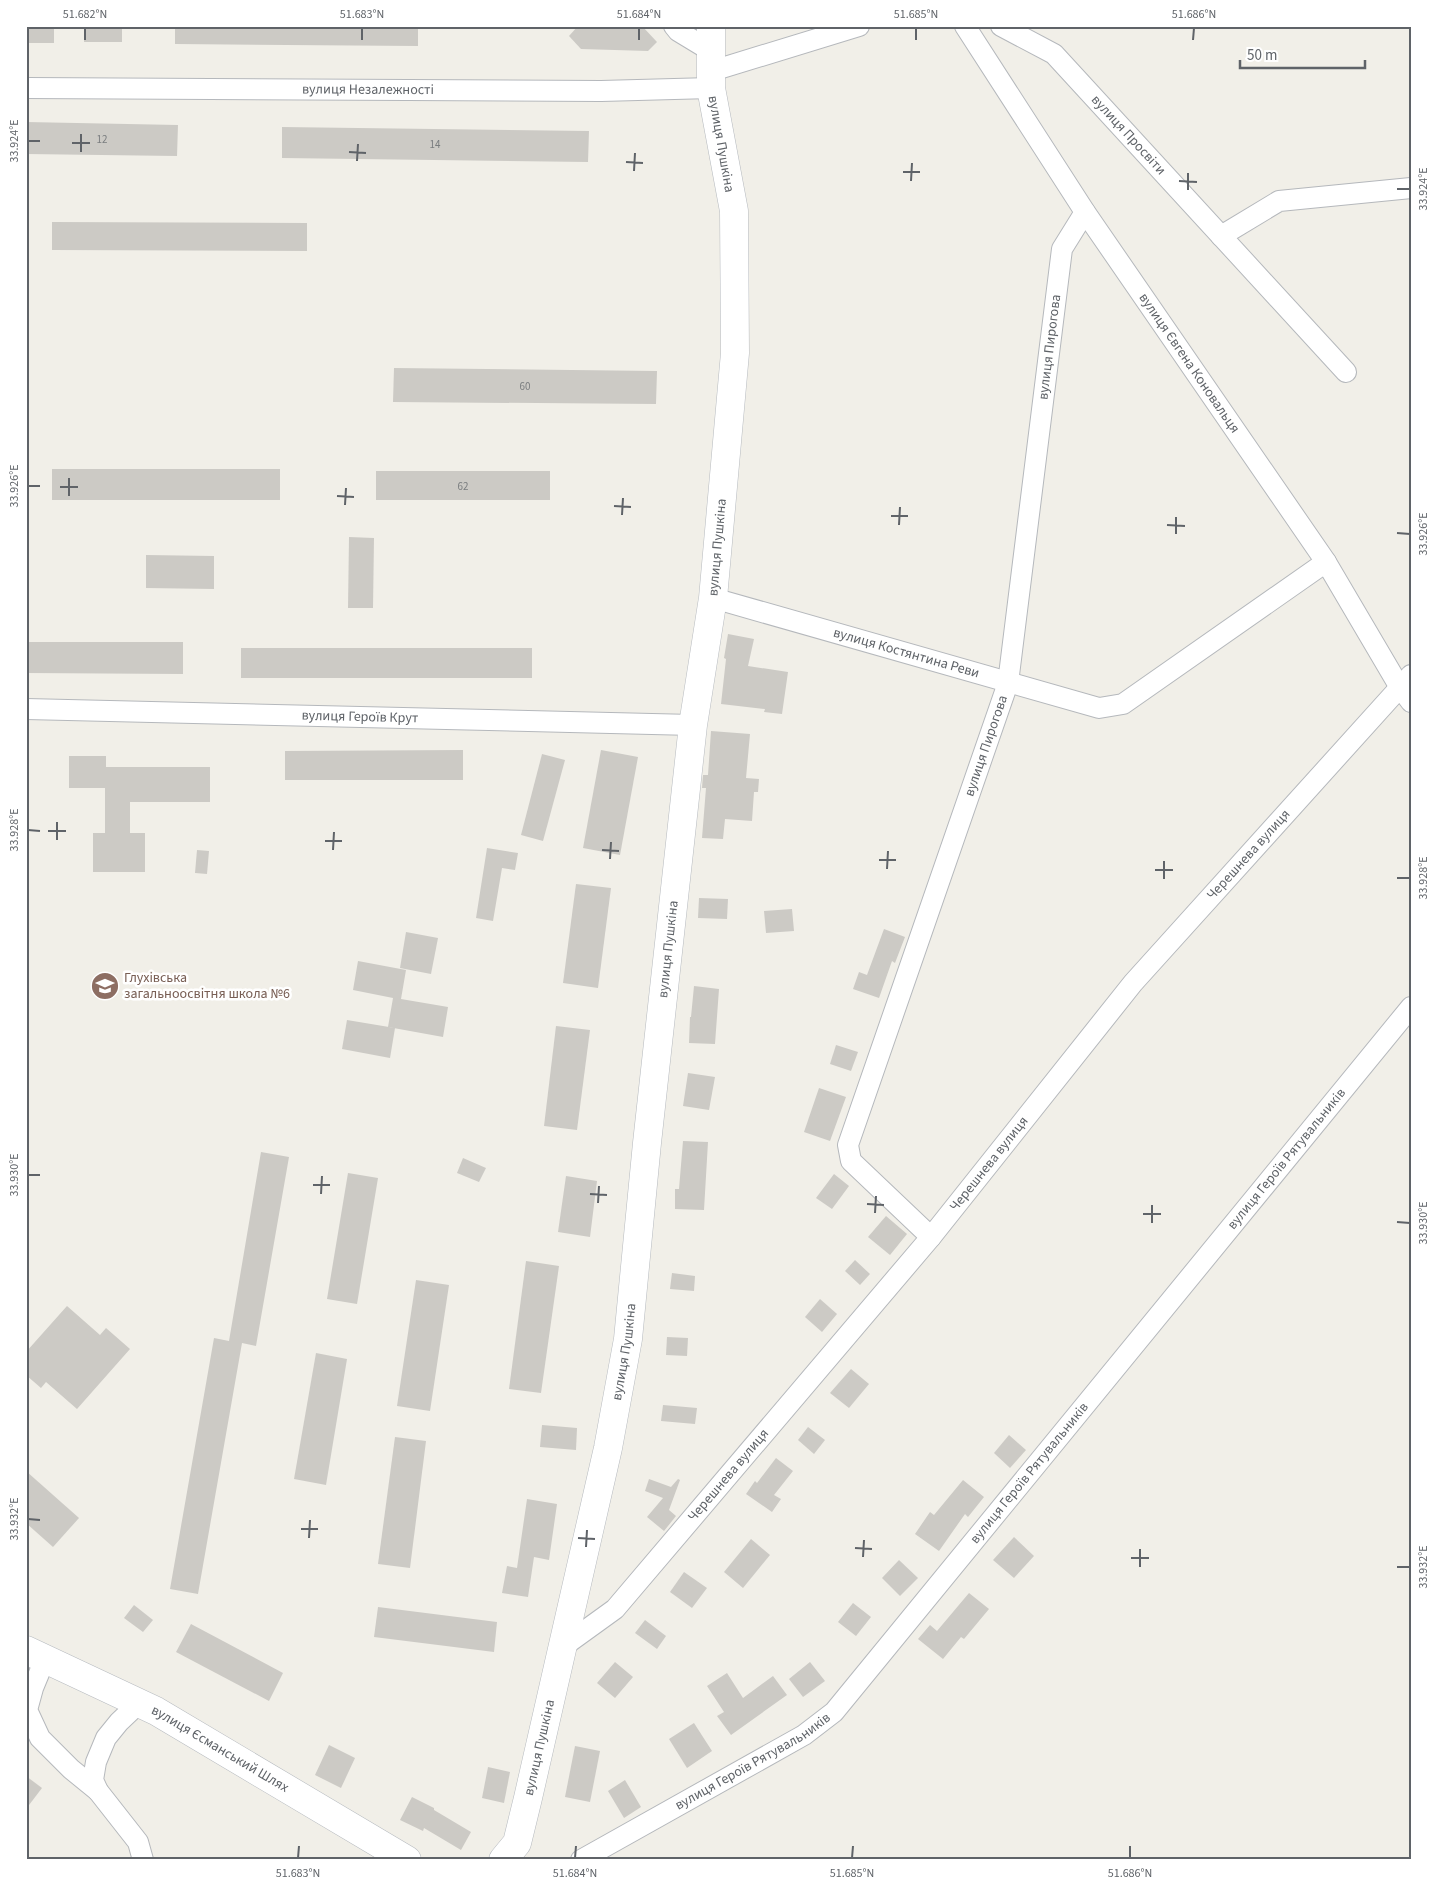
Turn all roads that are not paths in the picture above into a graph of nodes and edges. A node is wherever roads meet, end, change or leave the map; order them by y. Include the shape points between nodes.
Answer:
1 (674, 26) edge
2 (859, 26) edge
3 (965, 26) edge
4 (1007, 28) edge
5 (711, 59) edge
6 (26, 88) edge
7 (1411, 188) edge
8 (1085, 212) junction
9 (1221, 236) junction
10 (1346, 372) dead end
11 (1326, 562) junction
12 (713, 598) junction
13 (1008, 683) junction
14 (1407, 688) edge
15 (26, 709) edge
16 (693, 725) junction
17 (1411, 1007) edge
18 (931, 1237) junction
19 (561, 1648) junction
20 (36, 1655) edge
21 (139, 1703) junction
22 (98, 1791) junction
23 (143, 1860) edge
24 (407, 1860) edge
25 (503, 1860) edge
26 (581, 1860) edge

1 - 5 street
2 - 5 street, вулиця Незалежності
3 - 8 street, вулиця Євгена Коновальця
4 - 9 street, вулиця Просвіти via 1054,54
5 - 6 street, вулиця Незалежності via 601,91
5 - 12 street, вулиця Пушкіна via 734,211 735,353
7 - 9 street via 1279,201
8 - 11 street, вулиця Євгена Коновальця
8 - 13 street, вулиця Пирогова via 1062,249
9 - 10 street, вулиця Просвіти
11 - 13 street, вулиця Костянтина Реви via 1123,704 1098,708
11 - 14 street, вулиця Євгена Коновальця
12 - 13 street, вулиця Костянтина Реви
12 - 16 street, вулиця Пушкіна
13 - 18 street, вулиця Пирогова via 848,1145 851,1160
14 - 18 street, Черешнева вулиця via 1133,983
15 - 16 street, вулиця Героїв Крут
16 - 19 street, вулиця Пушкіна via 628,1340 608,1448
17 - 26 street, вулиця Героїв Рятувальників via 834,1712 804,1735
18 - 19 street, Черешнева вулиця via 615,1609
19 - 25 street, вулиця Пушкіна via 516,1843
20 - 21 street, вулиця Єсманський Шлях
20 - 22 street via 27,1710 40,1738
21 - 22 street via 106,1738 93,1780
21 - 24 street, вулиця Єсманський Шлях
22 - 23 street via 138,1842

